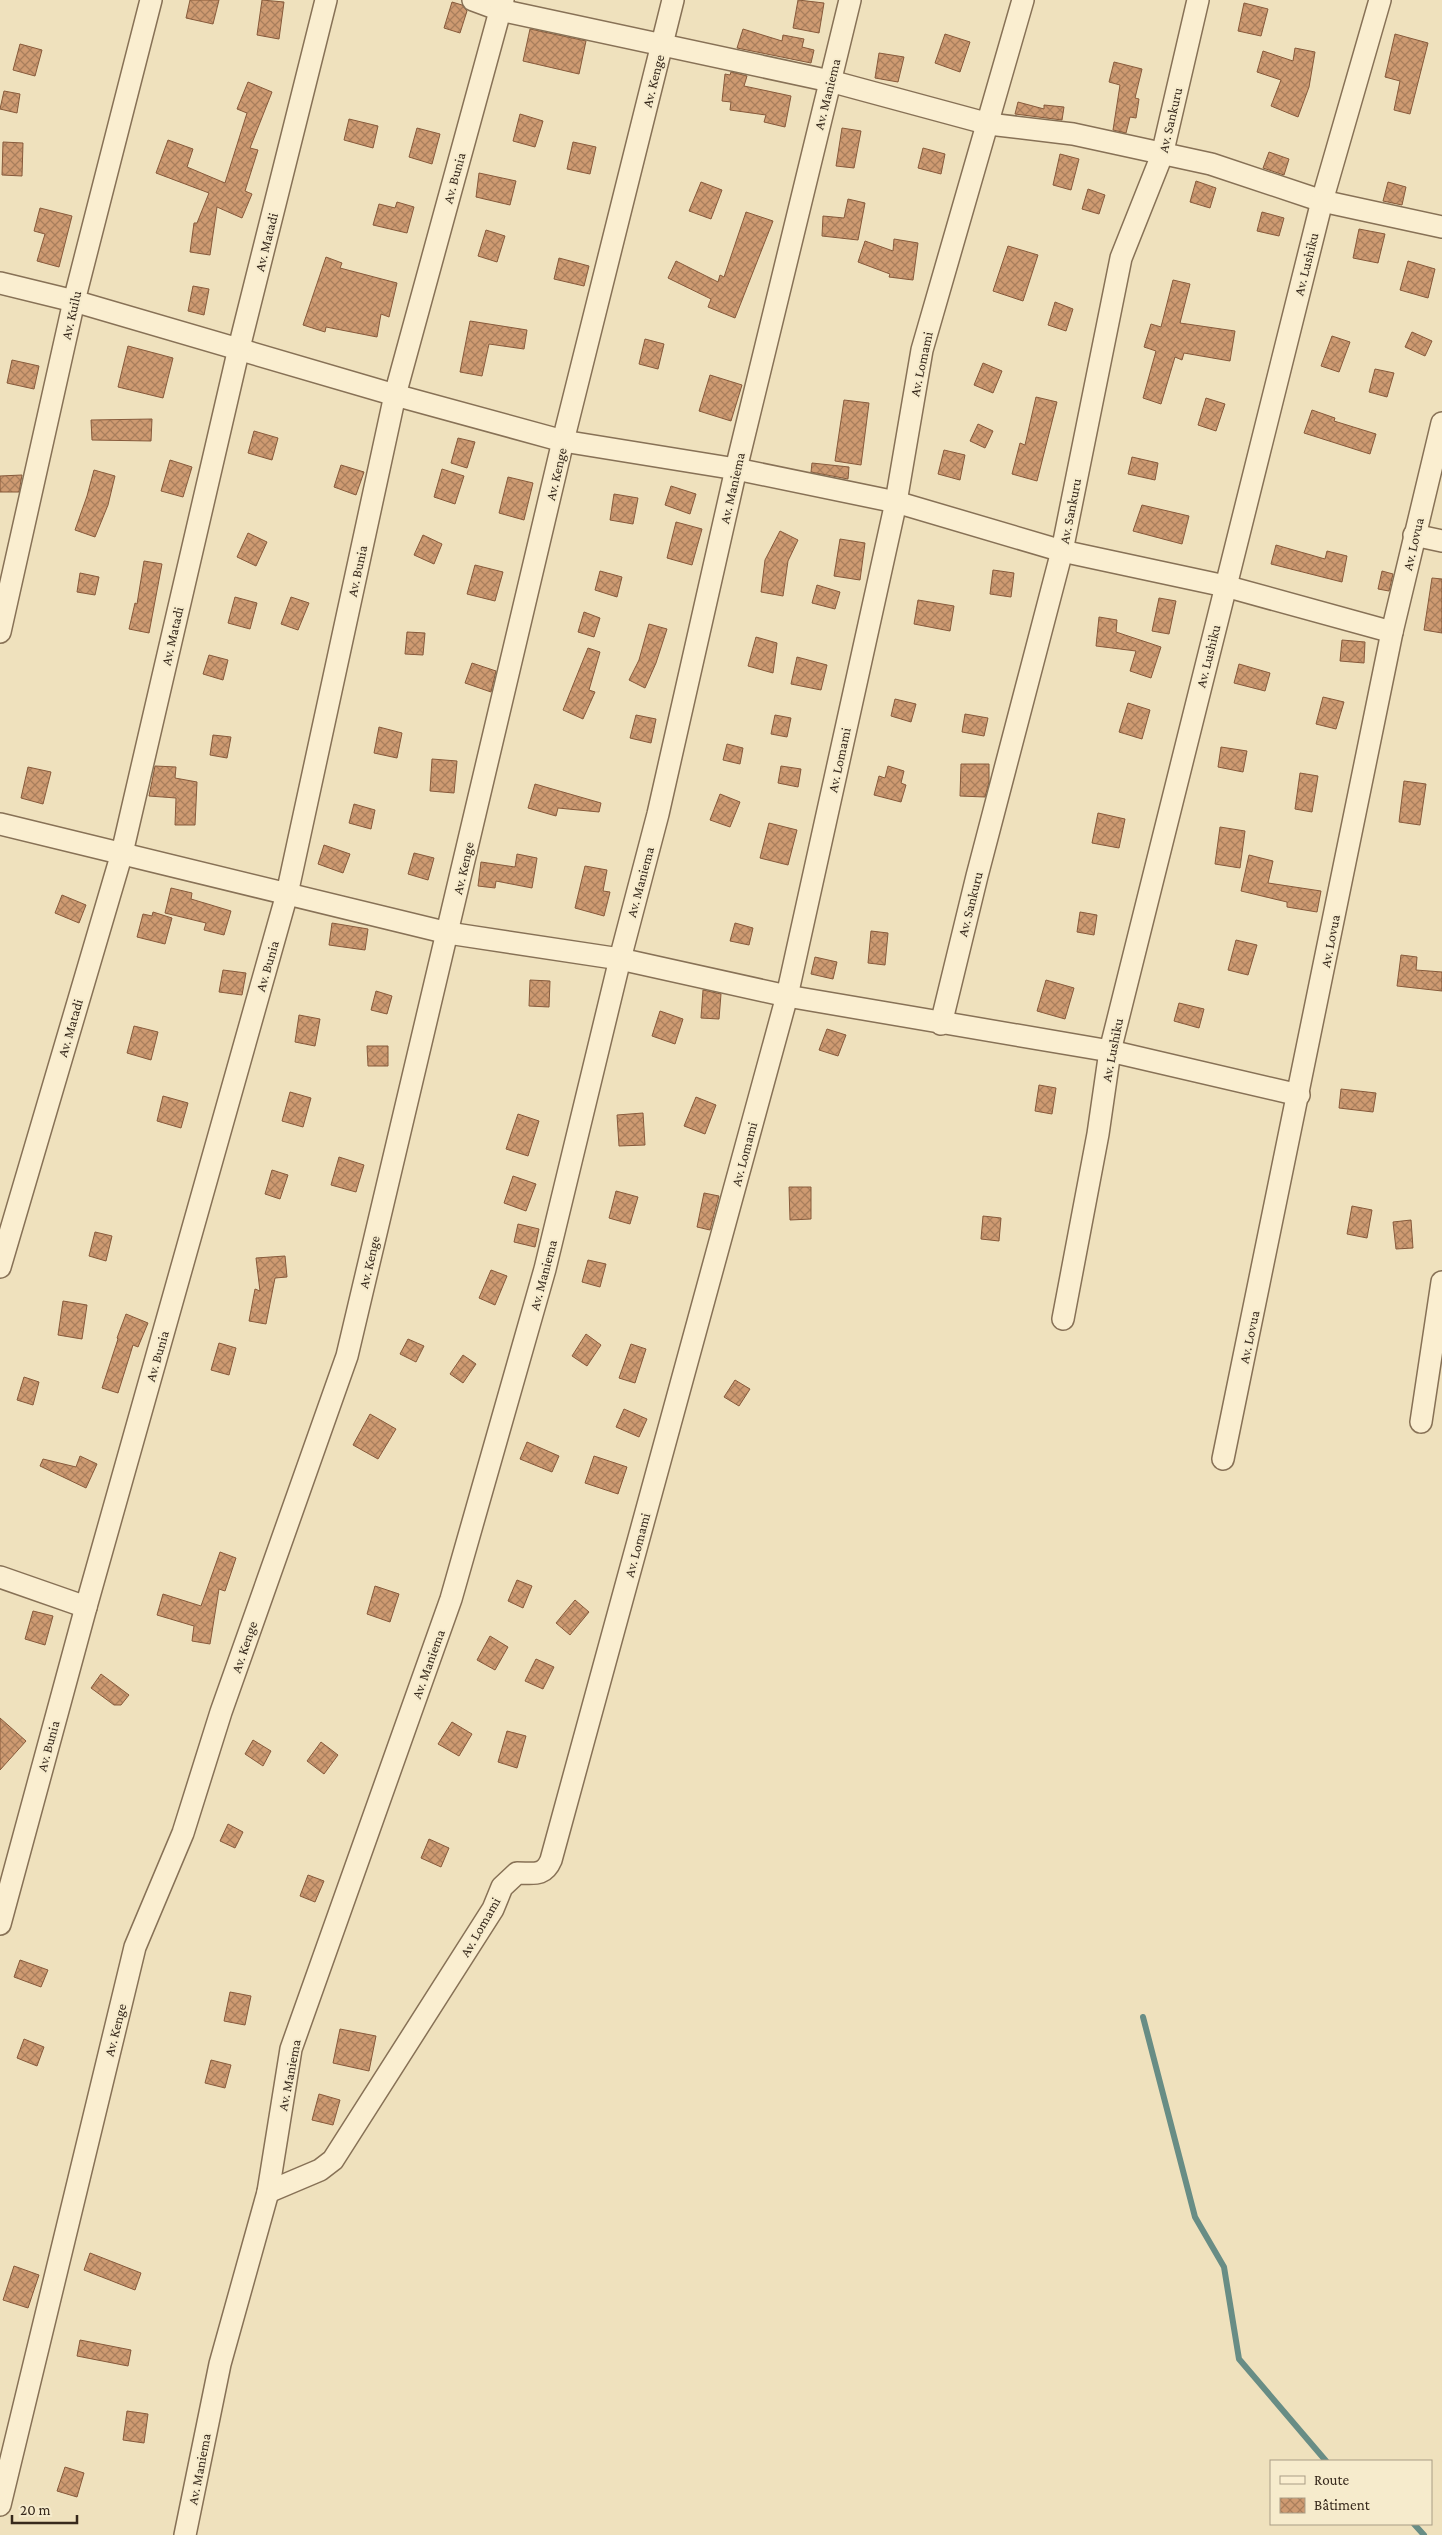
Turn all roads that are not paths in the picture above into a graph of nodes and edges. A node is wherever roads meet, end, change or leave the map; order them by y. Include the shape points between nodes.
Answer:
1 (151, 0) edge
2 (326, 0) edge
3 (473, 0) edge
4 (673, 0) edge
5 (850, 0) edge
6 (1023, 0) edge
7 (1198, 0) edge
8 (1380, 0) edge
9 (501, 5) edge
10 (663, 44) junction
11 (830, 81) junction
12 (989, 124) junction
13 (1162, 155) junction
14 (1322, 201) junction
15 (1442, 226) edge
16 (0, 283) edge
17 (74, 301) junction
18 (239, 348) junction
19 (395, 395) junction
20 (1442, 423) edge
21 (564, 441) junction
22 (736, 469) junction
23 (896, 502) junction
24 (1414, 535) junction
25 (1442, 541) edge
26 (1062, 551) junction
27 (1225, 586) junction
28 (0, 632) edge
29 (1392, 632) junction
30 (0, 824) edge
31 (122, 853) junction
32 (287, 894) junction
33 (448, 933) junction
34 (620, 959) junction
35 (787, 996) junction
36 (941, 1024) junction
37 (1110, 1051) junction
38 (1298, 1096) junction
39 (0, 1267) edge
40 (1442, 1282) edge
41 (1062, 1319) dead end
42 (1421, 1422) dead end
43 (1224, 1459) dead end
44 (0, 1577) edge
45 (86, 1607) junction
46 (0, 1924) edge
47 (268, 2192) junction
48 (0, 2505) edge
49 (185, 2535) edge

1 - 17 street, Av. Kuilu
2 - 18 street, Av. Matadi
3 - 9 street
4 - 10 street, Av. Kenge
5 - 11 street, Av. Maniema
6 - 12 street, Av. Lomami
7 - 13 street, Av. Sankuru
8 - 14 street, Av. Lushiku
9 - 10 street
9 - 19 street, Av. Bunia
10 - 11 street
10 - 21 street, Av. Kenge
11 - 12 street
11 - 22 street, Av. Maniema
12 - 13 street via 1073,134
12 - 23 street, Av. Lomami via 922,350
13 - 14 street via 1211,164
13 - 26 street, Av. Sankuru via 1121,258
14 - 15 street
14 - 27 street, Av. Lushiku
16 - 17 street
17 - 18 street
17 - 28 street, Av. Kuilu
18 - 19 street
18 - 31 street, Av. Matadi
19 - 21 street
19 - 32 street, Av. Bunia
20 - 24 street, Av. Lovua
21 - 22 street
21 - 33 street, Av. Kenge
22 - 23 street
22 - 34 street, Av. Maniema via 658,814
23 - 26 street
23 - 35 street, Av. Lomami
24 - 25 street
24 - 29 street, Av. Lovua
26 - 27 street
26 - 36 street, Av. Sankuru
27 - 29 street
27 - 37 street, Av. Lushiku
29 - 38 street, Av. Lovua
30 - 31 street
31 - 32 street
31 - 39 street, Av. Matadi
32 - 33 street
32 - 45 street, Av. Bunia
33 - 34 street
33 - 48 street, Av. Kenge via 347,1356 221,1712 183,1833 135,1947
34 - 35 street
34 - 47 street, Av. Maniema via 546,1269 452,1599 291,2049
35 - 36 street
35 - 47 street, Av. Lomami via 548,1870 543,1873 517,1873 502,1887 493,1909 333,2160 320,2170
36 - 37 street
37 - 38 street
37 - 41 street, Av. Lushiku via 1098,1134
38 - 43 street, Av. Lovua
40 - 42 street
44 - 45 street
45 - 46 street, Av. Bunia
47 - 49 street, Av. Maniema via 220,2364

